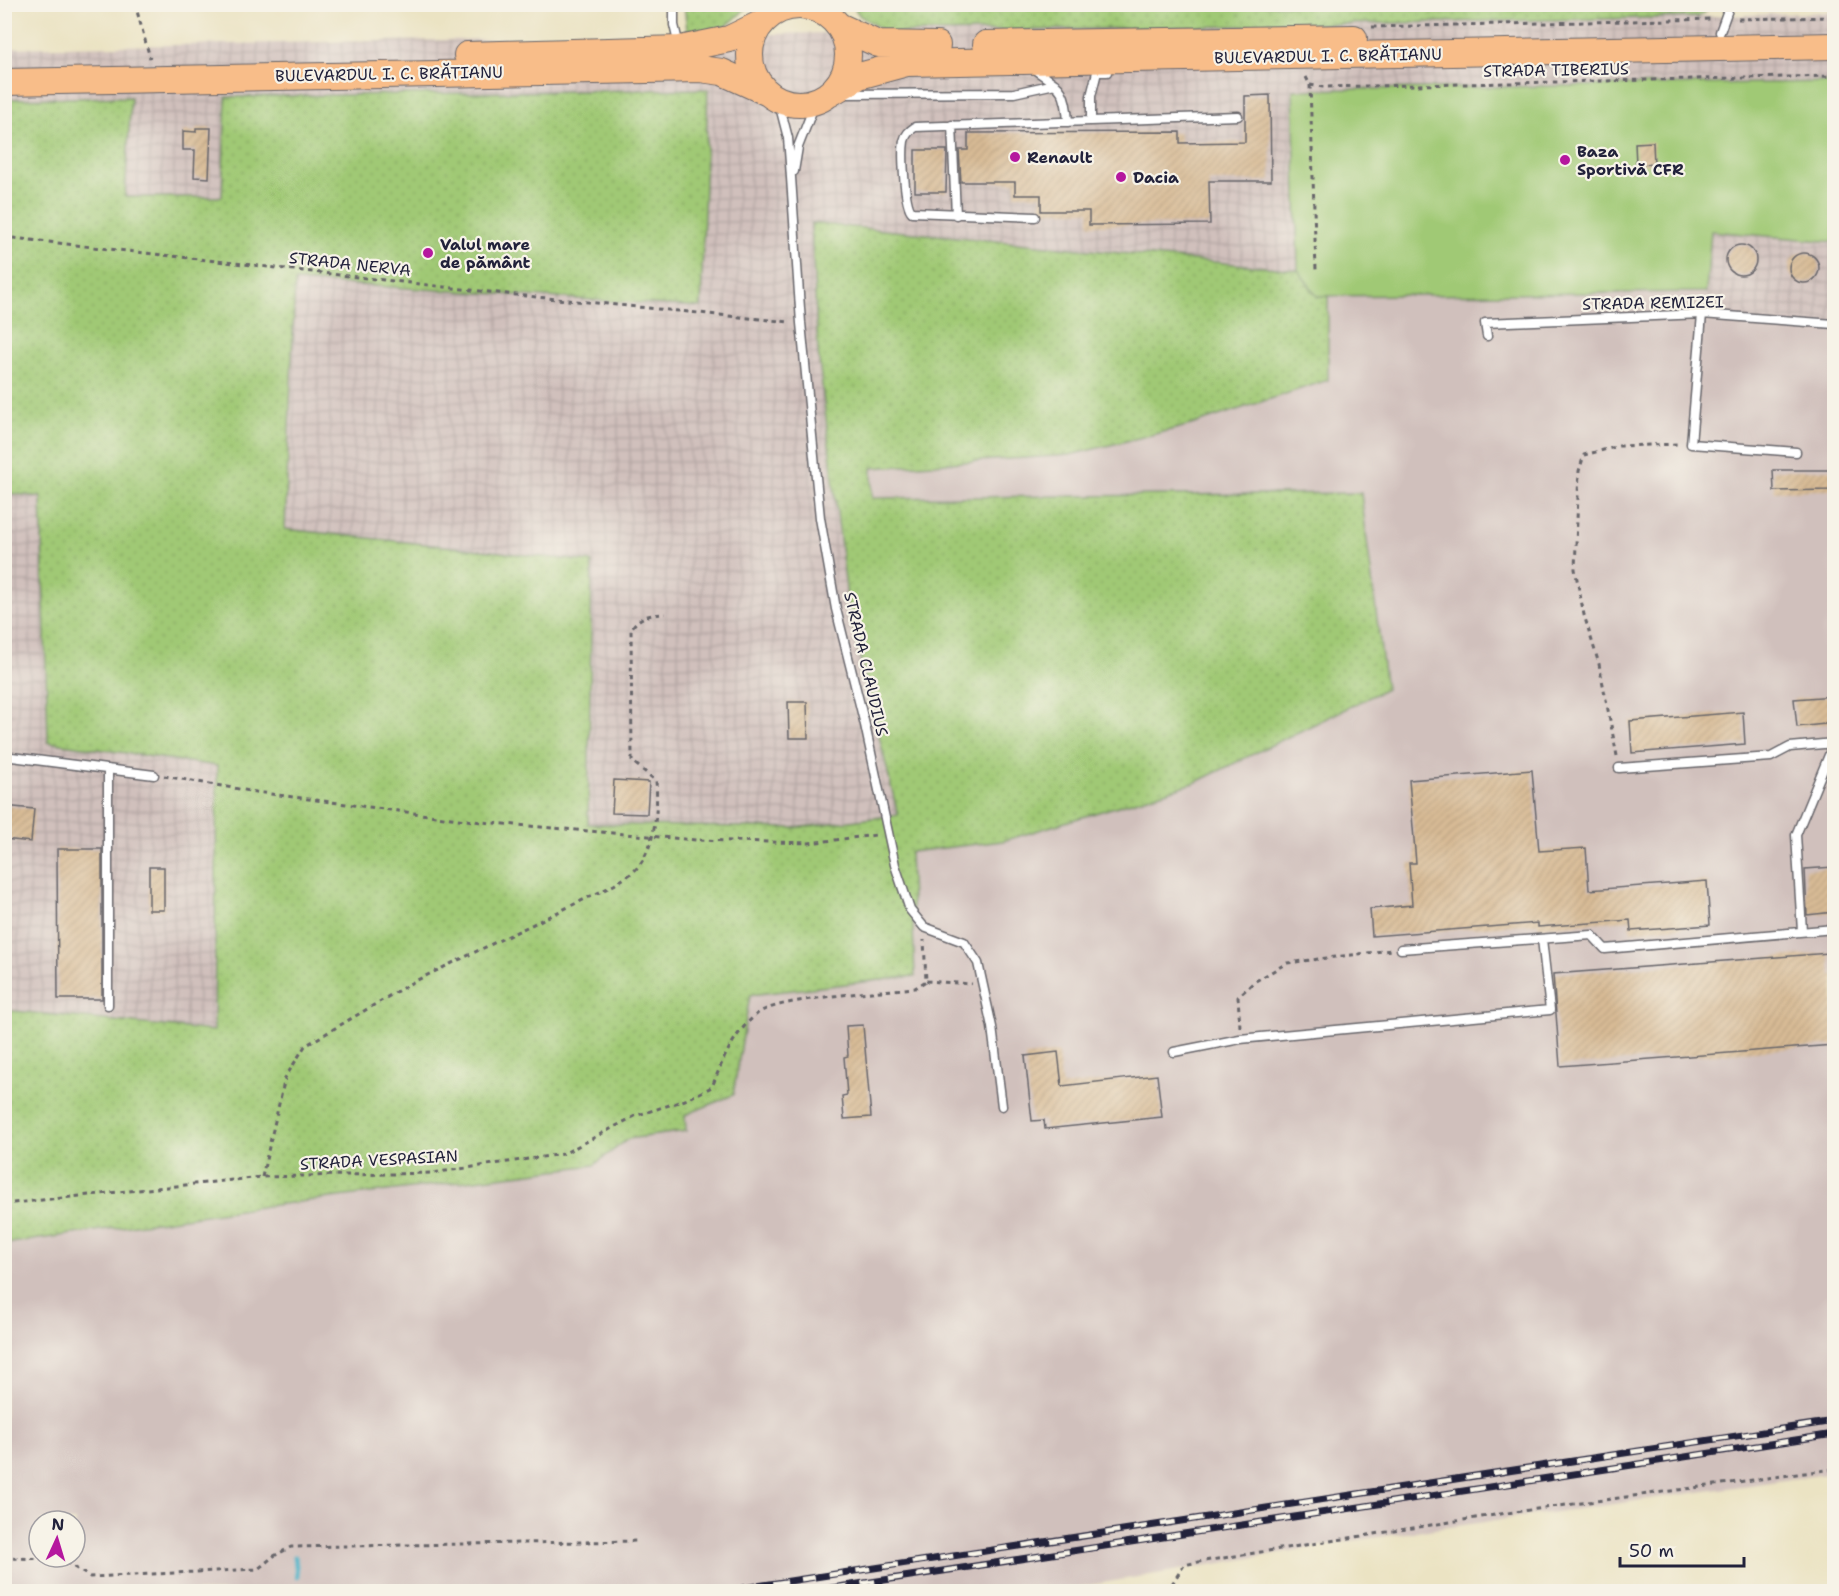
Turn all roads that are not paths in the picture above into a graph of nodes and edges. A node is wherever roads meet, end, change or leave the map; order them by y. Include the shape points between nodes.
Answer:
1 (674, 4) edge
2 (1730, 4) edge
3 (770, 14) edge
4 (830, 15) edge
5 (1723, 26) junction
6 (1834, 30) edge
7 (1834, 46) edge
8 (680, 49) junction
9 (1295, 57) junction
10 (1023, 61) junction
11 (4, 66) edge
12 (1210, 68) dead end
13 (1120, 71) dead end
14 (4, 82) edge
15 (1055, 84) junction
16 (773, 96) junction
17 (822, 97) junction
18 (1238, 116) dead end
19 (1091, 121) junction
20 (1068, 122) junction
21 (952, 125) junction
22 (792, 186) junction
23 (956, 215) junction
24 (1035, 217) dead end
25 (1702, 314) junction
26 (1834, 324) edge
27 (1487, 336) dead end
28 (1796, 452) dead end
29 (1834, 743) edge
30 (4, 756) edge
31 (1619, 768) road end
32 (108, 769) junction
33 (154, 775) road end
34 (1834, 929) edge
35 (1803, 931) junction
36 (1542, 939) junction
37 (1401, 949) road end
38 (108, 1005) dead end
39 (1174, 1052) dead end
40 (1002, 1106) dead end

1 - 8 lane
2 - 5 lane
3 - 4 main road via 801,6
3 - 8 main road, BULEVARDUL I. C. BRĂTIANU via 729,39
3 - 16 main road via 754,37 750,52 758,81
4 - 5 main road, BULEVARDUL I. C. BRĂTIANU via 865,40 896,46
4 - 17 main road via 845,38 848,62 838,85
5 - 6 main road, BULEVARDUL I. C. BRĂTIANU
7 - 9 main road, BULEVARDUL I. C. BRĂTIANU
8 - 11 main road, BULEVARDUL I. C. BRĂTIANU
9 - 10 main road, BULEVARDUL I. C. BRĂTIANU
9 - 12 lane
10 - 15 lane
10 - 17 main road, BULEVARDUL I. C. BRĂTIANU via 907,63 859,76
13 - 19 lane via 1097,72 1091,96
14 - 16 main road, BULEVARDUL I. C. BRĂTIANU via 700,69 722,72
15 - 17 lane via 1014,93
15 - 20 lane via 1066,97
16 - 17 main road via 800,104
16 - 22 lane, STRADA CLAUDIUS via 788,138
17 - 22 lane, STRADA CLAUDIUS via 798,147
18 - 19 lane
19 - 20 lane
20 - 21 lane
21 - 23 lane
21 - 23 lane via 915,127 907,132 906,203 907,208 918,214
22 - 40 lane, STRADA CLAUDIUS via 820,518 836,609 895,866 910,910 924,927 964,942 978,963 992,1027
23 - 24 lane
25 - 26 lane, STRADA REMIZEI
25 - 27 lane, STRADA REMIZEI via 1485,323
25 - 28 lane via 1691,444
29 - 31 lane via 1790,747 1771,757
29 - 35 lane via 1796,835
30 - 32 lane
32 - 33 lane
32 - 38 lane
34 - 35 lane
35 - 36 lane via 1605,949 1592,935
36 - 37 lane
36 - 39 lane via 1550,1010 1240,1039

